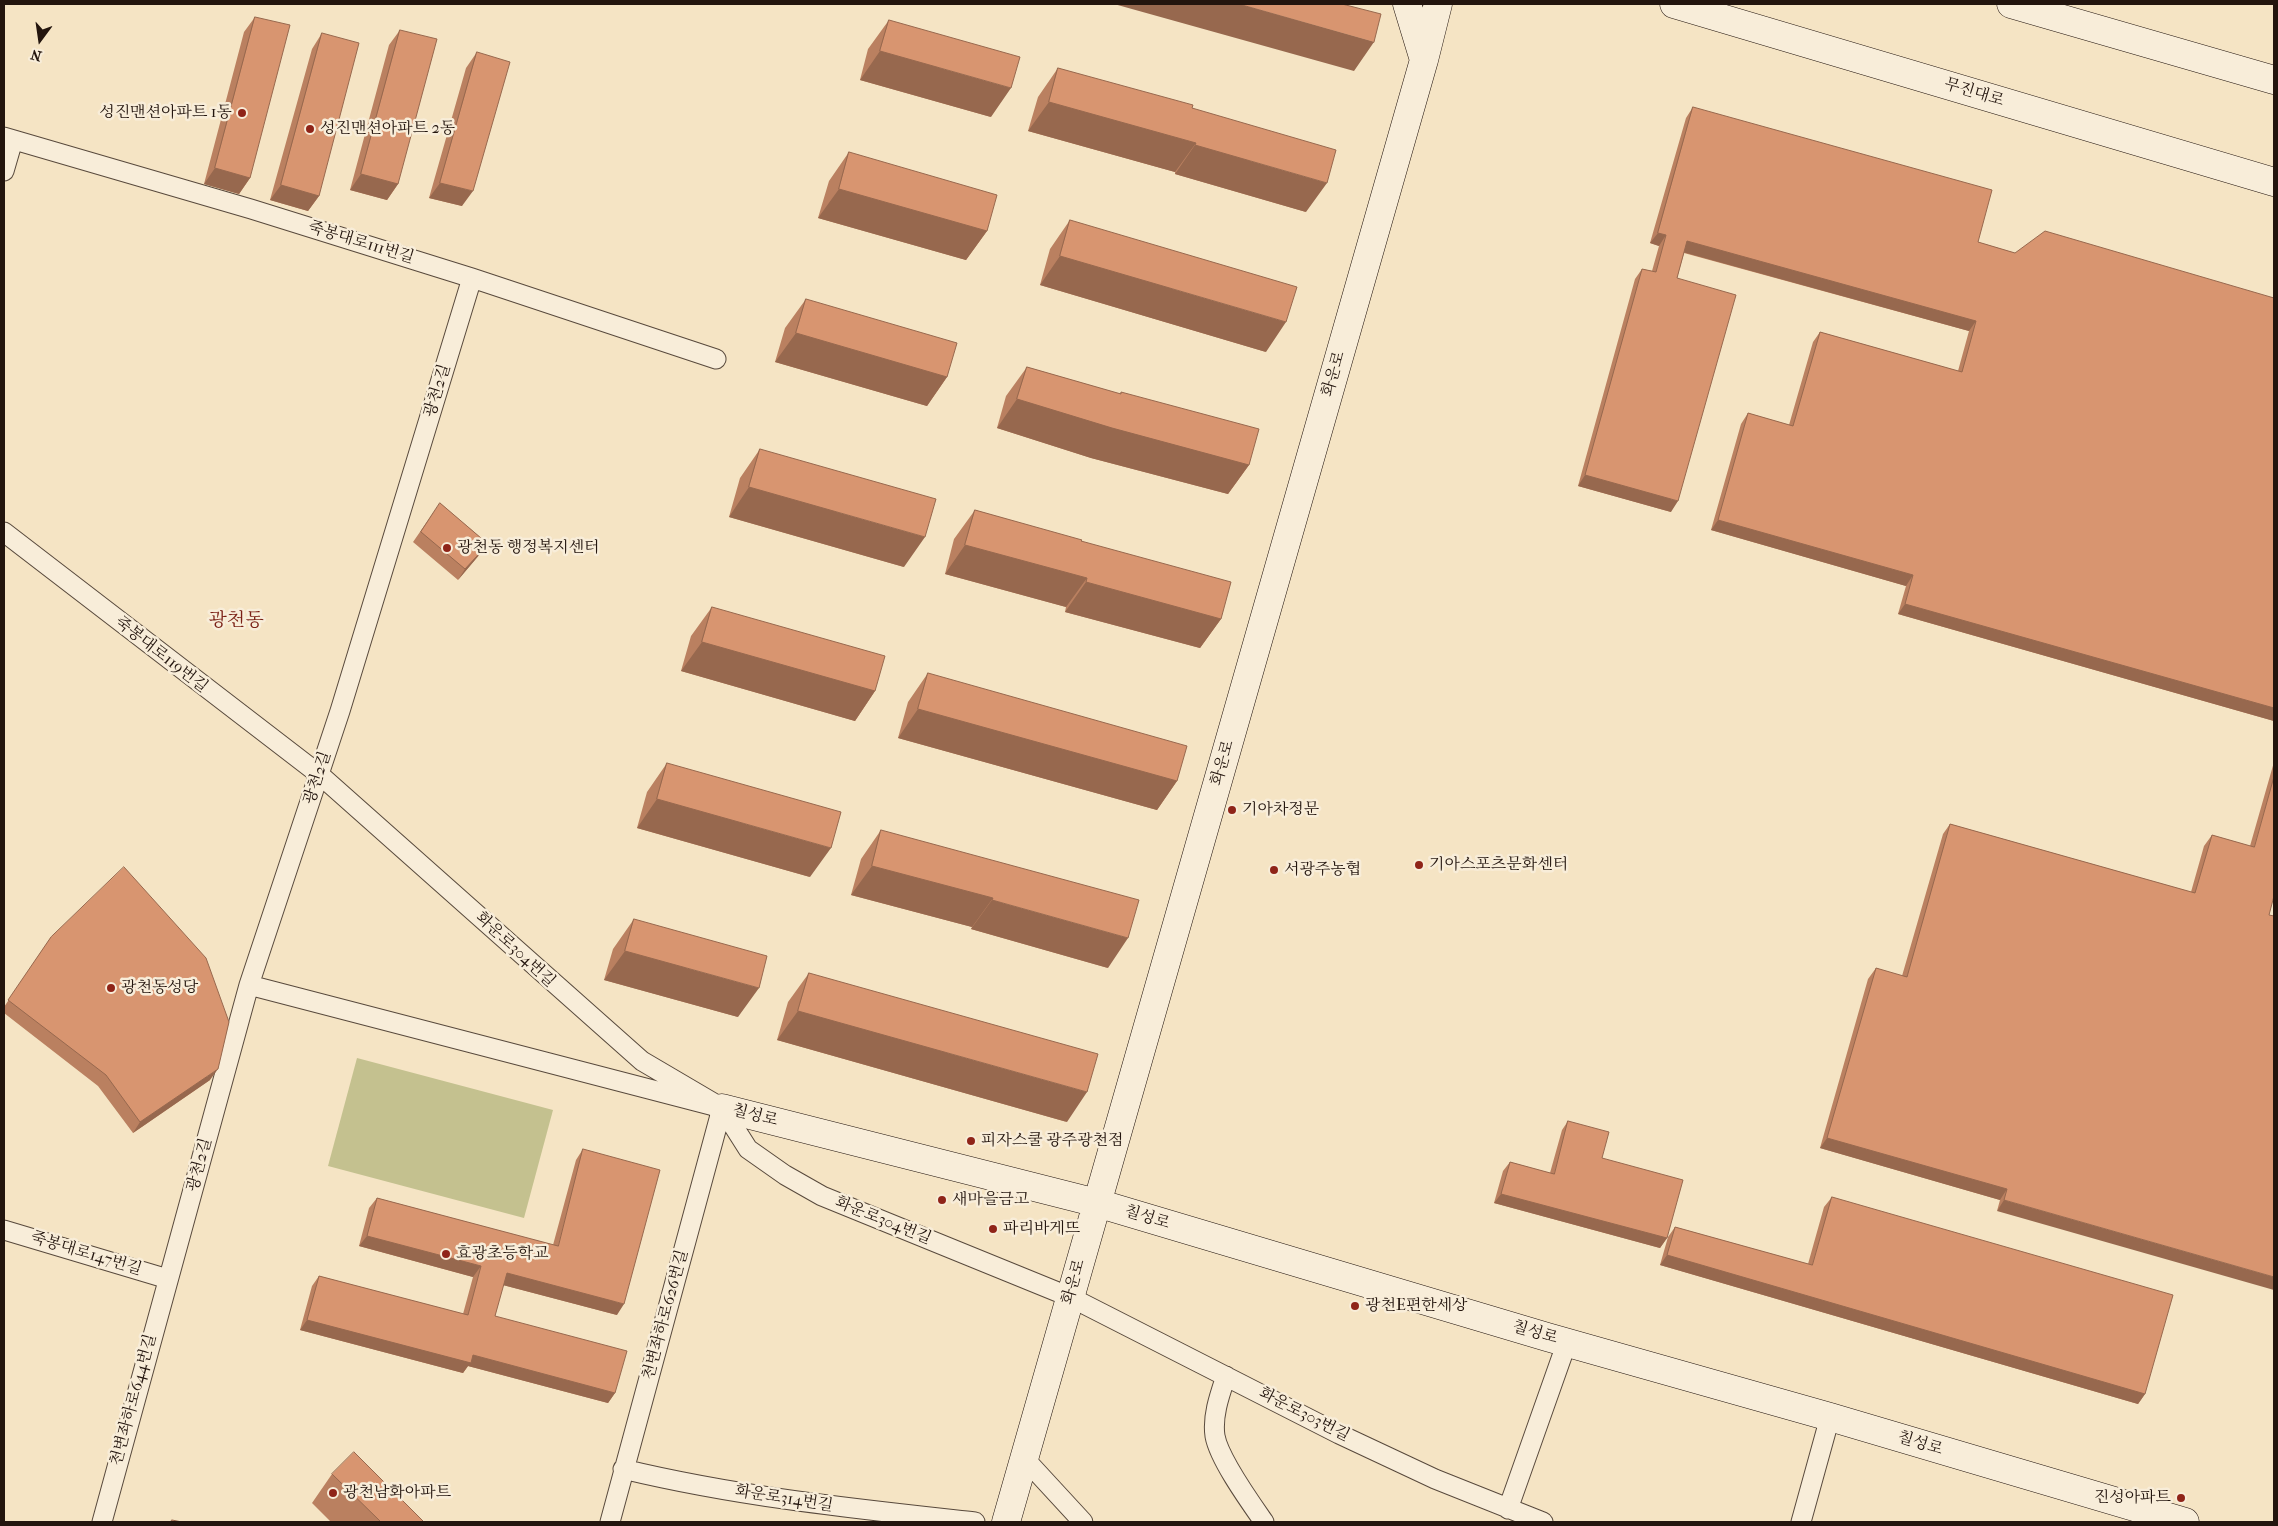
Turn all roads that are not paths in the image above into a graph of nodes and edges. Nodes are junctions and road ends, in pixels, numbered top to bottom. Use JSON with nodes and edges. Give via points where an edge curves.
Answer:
{"nodes":[{"id":1,"x":1407,"y":4,"type":"edge"},
{"id":2,"x":1438,"y":4,"type":"edge"},
{"id":3,"x":1674,"y":4,"type":"edge"},
{"id":4,"x":2011,"y":4,"type":"edge"},
{"id":5,"x":1704,"y":10,"type":"edge"},
{"id":6,"x":1424,"y":60,"type":"junction"},
{"id":7,"x":2274,"y":80,"type":"edge"},
{"id":8,"x":8,"y":139,"type":"edge"},
{"id":9,"x":4,"y":171,"type":"edge"},
{"id":10,"x":2274,"y":182,"type":"edge"},
{"id":11,"x":472,"y":278,"type":"junction"},
{"id":12,"x":716,"y":359,"type":"dead end"},
{"id":13,"x":4,"y":532,"type":"edge"},
{"id":14,"x":320,"y":775,"type":"junction"},
{"id":15,"x":249,"y":985,"type":"junction"},
{"id":16,"x":722,"y":1108,"type":"junction"},
{"id":17,"x":1097,"y":1203,"type":"junction"},
{"id":18,"x":4,"y":1230,"type":"edge"},
{"id":19,"x":168,"y":1279,"type":"junction"},
{"id":20,"x":1070,"y":1297,"type":"junction"},
{"id":21,"x":1567,"y":1342,"type":"junction"},
{"id":22,"x":1226,"y":1376,"type":"junction"},
{"id":23,"x":1830,"y":1417,"type":"junction"},
{"id":24,"x":1024,"y":1458,"type":"junction"},
{"id":25,"x":623,"y":1469,"type":"junction"},
{"id":26,"x":1508,"y":1509,"type":"junction"},
{"id":27,"x":102,"y":1522,"type":"edge"},
{"id":28,"x":610,"y":1522,"type":"edge"},
{"id":29,"x":975,"y":1522,"type":"edge"},
{"id":30,"x":1006,"y":1522,"type":"edge"},
{"id":31,"x":1083,"y":1522,"type":"edge"},
{"id":32,"x":1264,"y":1522,"type":"edge"},
{"id":33,"x":1543,"y":1522,"type":"edge"},
{"id":34,"x":1801,"y":1522,"type":"edge"},
{"id":35,"x":2186,"y":1522,"type":"edge"}],
"edges":[{"from":1,"to":6,"type":"street"},
{"from":2,"to":6,"type":"street","name":"화운로"},
{"from":3,"to":5,"type":"street","name":"무진대로"},
{"from":4,"to":7,"type":"street"},
{"from":5,"to":10,"type":"street","name":"무진대로"},
{"from":6,"to":17,"type":"street","name":"화운로"},
{"from":8,"to":9,"type":"street"},
{"from":8,"to":11,"type":"street","name":"죽봉대로111번길","via":[[251,209]]},
{"from":11,"to":12,"type":"street","name":"죽봉대로111번길"},
{"from":11,"to":14,"type":"street","name":"광천2길"},
{"from":13,"to":14,"type":"street","name":"죽봉대로119번길"},
{"from":14,"to":15,"type":"street","name":"광천2길"},
{"from":14,"to":16,"type":"street","name":"화운로304번길","via":[[642,1061]]},
{"from":15,"to":16,"type":"street"},
{"from":15,"to":19,"type":"street","name":"광천2길"},
{"from":16,"to":17,"type":"street","name":"칠성로"},
{"from":16,"to":20,"type":"street","name":"화운로304번길","via":[[748,1150],[822,1196]]},
{"from":16,"to":25,"type":"street","name":"천변좌하로626번길"},
{"from":17,"to":20,"type":"street","name":"화운로"},
{"from":17,"to":21,"type":"street","name":"칠성로"},
{"from":18,"to":19,"type":"street","name":"죽봉대로147번길"},
{"from":19,"to":27,"type":"street","name":"천변좌하로644번길"},
{"from":20,"to":22,"type":"street","name":"화운로303번길"},
{"from":20,"to":24,"type":"street","name":"화운로"},
{"from":21,"to":23,"type":"street","name":"칠성로"},
{"from":21,"to":26,"type":"street","name":"칠성로"},
{"from":22,"to":26,"type":"street","name":"화운로303번길","via":[[1339,1434]]},
{"from":22,"to":32,"type":"street","via":[[1216,1405],[1215,1436],[1230,1469]]},
{"from":23,"to":34,"type":"street"},
{"from":23,"to":35,"type":"street","name":"칠성로"},
{"from":24,"to":30,"type":"street","name":"화운로"},
{"from":24,"to":31,"type":"street"},
{"from":25,"to":28,"type":"street","name":"천변좌하로626번길"},
{"from":25,"to":29,"type":"street","name":"화운로314번길","via":[[667,1480],[811,1504]]},
{"from":26,"to":33,"type":"street","name":"화운로303번길"}]}
